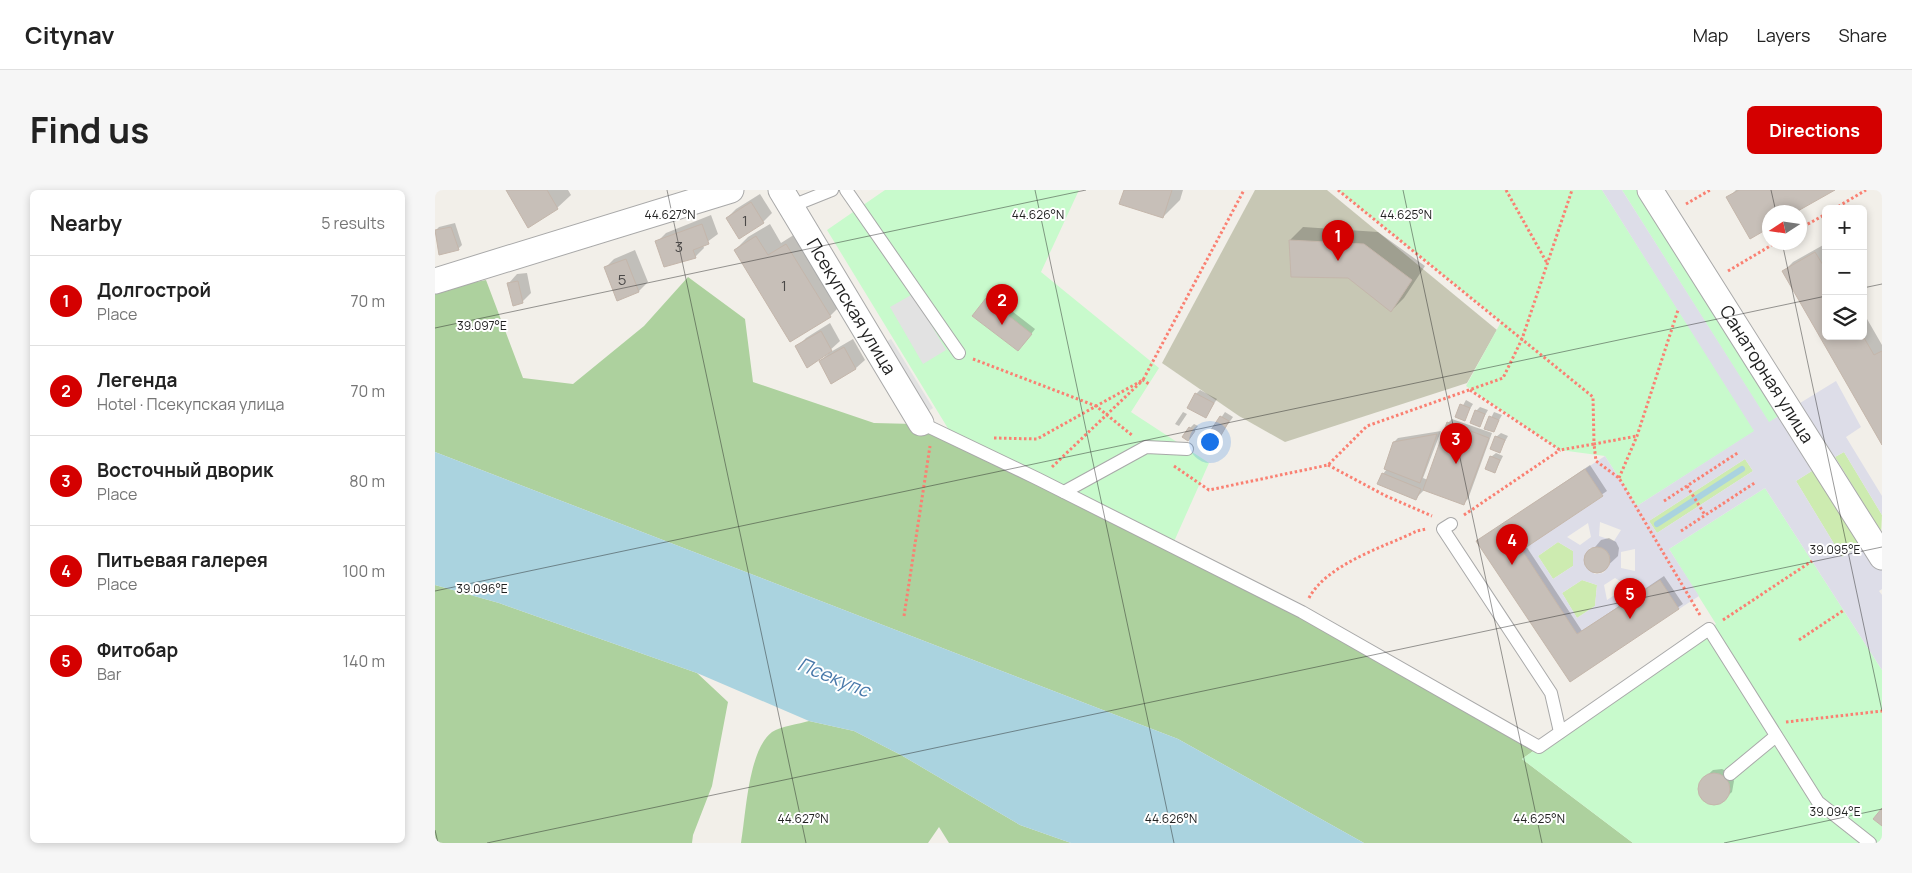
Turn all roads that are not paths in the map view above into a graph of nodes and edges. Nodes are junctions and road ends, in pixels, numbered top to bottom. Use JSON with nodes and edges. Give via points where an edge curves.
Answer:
{"nodes":[{"id":1,"x":731,"y":190,"type":"edge"},
{"id":2,"x":832,"y":190,"type":"edge"},
{"id":3,"x":846,"y":190,"type":"edge"},
{"id":4,"x":1650,"y":190,"type":"edge"},
{"id":5,"x":787,"y":198,"type":"edge"},
{"id":6,"x":435,"y":281,"type":"edge"},
{"id":7,"x":959,"y":353,"type":"road end"},
{"id":8,"x":927,"y":426,"type":"joint"},
{"id":9,"x":1187,"y":449,"type":"dead end"},
{"id":10,"x":1064,"y":492,"type":"junction"},
{"id":11,"x":1451,"y":524,"type":"road end"},
{"id":12,"x":1882,"y":557,"type":"edge"},
{"id":13,"x":1560,"y":732,"type":"junction"},
{"id":14,"x":1776,"y":736,"type":"junction"},
{"id":15,"x":1730,"y":774,"type":"dead end"},
{"id":16,"x":1870,"y":843,"type":"edge"}],
"edges":[{"from":1,"to":6,"type":"street"},
{"from":2,"to":5,"type":"lane"},
{"from":3,"to":7,"type":"lane"},
{"from":4,"to":12,"type":"street","name":"Санаторная улица"},
{"from":5,"to":8,"type":"street","name":"Псекупская улица"},
{"from":8,"to":10,"type":"lane"},
{"from":9,"to":10,"type":"lane","via":[[1146,447]]},
{"from":10,"to":13,"type":"lane","via":[[1302,612],[1539,747]]},
{"from":11,"to":13,"type":"lane","via":[[1443,529],[1551,693]]},
{"from":13,"to":14,"type":"lane","via":[[1709,629]]},
{"from":14,"to":15,"type":"lane"},
{"from":14,"to":16,"type":"lane","via":[[1818,802]]}]}
